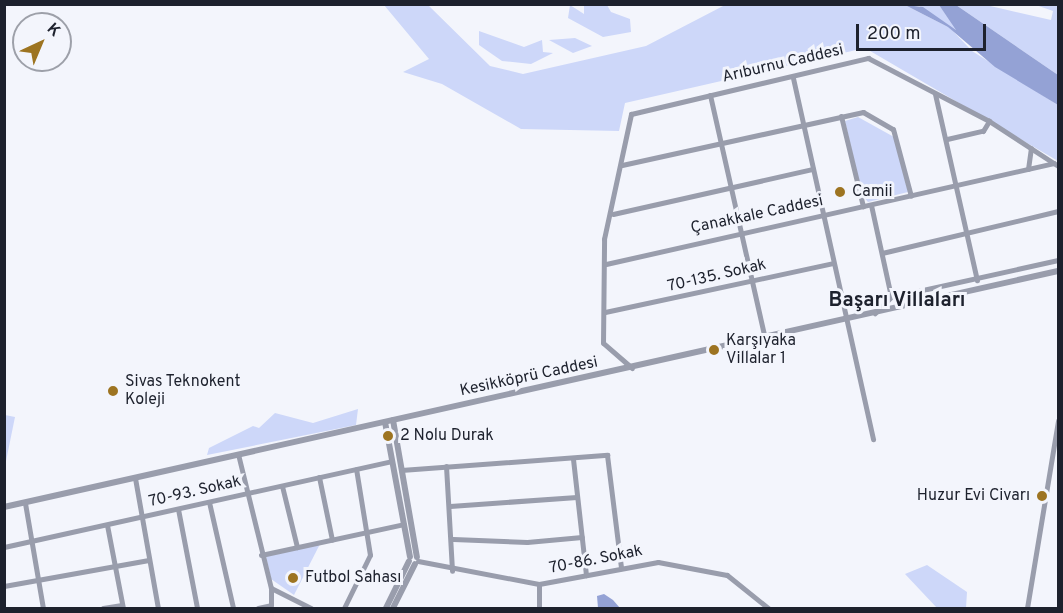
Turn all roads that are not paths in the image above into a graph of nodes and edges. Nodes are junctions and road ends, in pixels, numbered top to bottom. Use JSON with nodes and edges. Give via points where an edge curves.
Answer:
{"nodes":[{"id":1,"x":793,"y":78,"type":"junction"},
{"id":2,"x":935,"y":94,"type":"junction"},
{"id":3,"x":710,"y":95,"type":"junction"},
{"id":4,"x":841,"y":117,"type":"junction"},
{"id":5,"x":989,"y":121,"type":"junction"},
{"id":6,"x":802,"y":123,"type":"junction"},
{"id":7,"x":947,"y":139,"type":"junction"},
{"id":8,"x":720,"y":141,"type":"junction"},
{"id":9,"x":1031,"y":148,"type":"junction"},
{"id":10,"x":1056,"y":164,"type":"edge"},
{"id":11,"x":622,"y":165,"type":"junction"},
{"id":12,"x":813,"y":169,"type":"junction"},
{"id":13,"x":1028,"y":169,"type":"junction"},
{"id":14,"x":956,"y":185,"type":"junction"},
{"id":15,"x":730,"y":187,"type":"junction"},
{"id":16,"x":911,"y":196,"type":"junction"},
{"id":17,"x":871,"y":205,"type":"junction"},
{"id":18,"x":863,"y":207,"type":"junction"},
{"id":19,"x":1059,"y":211,"type":"edge"},
{"id":20,"x":613,"y":214,"type":"junction"},
{"id":21,"x":823,"y":215,"type":"junction"},
{"id":22,"x":740,"y":232,"type":"junction"},
{"id":23,"x":968,"y":234,"type":"junction"},
{"id":24,"x":882,"y":253,"type":"junction"},
{"id":25,"x":1059,"y":260,"type":"edge"},
{"id":26,"x":833,"y":263,"type":"junction"},
{"id":27,"x":606,"y":264,"type":"junction"},
{"id":28,"x":1059,"y":271,"type":"edge"},
{"id":29,"x":977,"y":280,"type":"junction"},
{"id":30,"x":750,"y":282,"type":"junction"},
{"id":31,"x":983,"y":289,"type":"junction"},
{"id":32,"x":975,"y":291,"type":"junction"},
{"id":33,"x":891,"y":297,"type":"junction"},
{"id":34,"x":605,"y":312,"type":"junction"},
{"id":35,"x":874,"y":314,"type":"junction"},
{"id":36,"x":848,"y":321,"type":"junction"},
{"id":37,"x":765,"y":339,"type":"junction"},
{"id":38,"x":632,"y":368,"type":"junction"},
{"id":39,"x":393,"y":420,"type":"junction"},
{"id":40,"x":1059,"y":421,"type":"edge"},
{"id":41,"x":385,"y":422,"type":"junction"},
{"id":42,"x":873,"y":439,"type":"dead end"},
{"id":43,"x":238,"y":454,"type":"junction"},
{"id":44,"x":573,"y":459,"type":"junction"},
{"id":45,"x":392,"y":461,"type":"junction"},
{"id":46,"x":446,"y":466,"type":"junction"},
{"id":47,"x":356,"y":469,"type":"junction"},
{"id":48,"x":401,"y":470,"type":"junction"},
{"id":49,"x":318,"y":477,"type":"junction"},
{"id":50,"x":135,"y":478,"type":"junction"},
{"id":51,"x":282,"y":486,"type":"junction"},
{"id":52,"x":247,"y":494,"type":"junction"},
{"id":53,"x":577,"y":497,"type":"junction"},
{"id":54,"x":209,"y":502,"type":"junction"},
{"id":55,"x":25,"y":503,"type":"junction"},
{"id":56,"x":450,"y":506,"type":"junction"},
{"id":57,"x":4,"y":507,"type":"edge"},
{"id":58,"x":178,"y":509,"type":"junction"},
{"id":59,"x":141,"y":518,"type":"junction"},
{"id":60,"x":404,"y":524,"type":"junction"},
{"id":61,"x":107,"y":525,"type":"junction"},
{"id":62,"x":367,"y":532,"type":"junction"},
{"id":63,"x":582,"y":537,"type":"junction"},
{"id":64,"x":453,"y":538,"type":"junction"},
{"id":65,"x":332,"y":540,"type":"junction"},
{"id":66,"x":32,"y":542,"type":"junction"},
{"id":67,"x":4,"y":548,"type":"edge"},
{"id":68,"x":297,"y":548,"type":"junction"},
{"id":69,"x":261,"y":555,"type":"junction"},
{"id":70,"x":149,"y":560,"type":"junction"},
{"id":71,"x":414,"y":560,"type":"junction"},
{"id":72,"x":115,"y":566,"type":"junction"},
{"id":73,"x":621,"y":568,"type":"junction"},
{"id":74,"x":452,"y":571,"type":"junction"},
{"id":75,"x":586,"y":575,"type":"junction"},
{"id":76,"x":38,"y":580,"type":"junction"},
{"id":77,"x":539,"y":584,"type":"junction"},
{"id":78,"x":4,"y":586,"type":"edge"},
{"id":79,"x":271,"y":588,"type":"junction"},
{"id":80,"x":301,"y":606,"type":"edge"},
{"id":81,"x":123,"y":607,"type":"edge"},
{"id":82,"x":43,"y":609,"type":"edge"},
{"id":83,"x":103,"y":609,"type":"edge"},
{"id":84,"x":158,"y":609,"type":"edge"},
{"id":85,"x":197,"y":609,"type":"edge"},
{"id":86,"x":233,"y":609,"type":"edge"},
{"id":87,"x":258,"y":609,"type":"edge"},
{"id":88,"x":311,"y":609,"type":"edge"},
{"id":89,"x":344,"y":609,"type":"edge"},
{"id":90,"x":386,"y":609,"type":"edge"},
{"id":91,"x":393,"y":609,"type":"edge"},
{"id":92,"x":539,"y":609,"type":"edge"},
{"id":93,"x":768,"y":609,"type":"edge"},
{"id":94,"x":1027,"y":609,"type":"edge"}],
"edges":[{"from":1,"to":2,"type":"street","name":"Arıburnu Caddesi","via":[[868,58]]},
{"from":1,"to":3,"type":"street","name":"Arıburnu Caddesi"},
{"from":1,"to":6,"type":"street"},
{"from":2,"to":5,"type":"street","name":"Arıburnu Caddesi"},
{"from":2,"to":7,"type":"street"},
{"from":3,"to":8,"type":"street"},
{"from":3,"to":11,"type":"street","name":"Arıburnu Caddesi","via":[[631,114]]},
{"from":4,"to":6,"type":"street"},
{"from":4,"to":16,"type":"street","via":[[863,112],[893,129]]},
{"from":4,"to":18,"type":"street"},
{"from":5,"to":7,"type":"street","via":[[983,131]]},
{"from":5,"to":9,"type":"street","name":"Arıburnu Caddesi"},
{"from":6,"to":8,"type":"street"},
{"from":6,"to":12,"type":"street"},
{"from":7,"to":14,"type":"street"},
{"from":8,"to":11,"type":"street"},
{"from":8,"to":15,"type":"street"},
{"from":9,"to":10,"type":"street","name":"Arıburnu Caddesi"},
{"from":9,"to":13,"type":"street"},
{"from":10,"to":13,"type":"street","name":"Çanakkale Caddesi"},
{"from":11,"to":20,"type":"street"},
{"from":12,"to":15,"type":"street"},
{"from":12,"to":21,"type":"street"},
{"from":13,"to":14,"type":"street","name":"Çanakkale Caddesi"},
{"from":14,"to":16,"type":"street","name":"Çanakkale Caddesi"},
{"from":14,"to":23,"type":"street"},
{"from":15,"to":20,"type":"street"},
{"from":15,"to":22,"type":"street"},
{"from":16,"to":17,"type":"street","name":"Çanakkale Caddesi"},
{"from":17,"to":18,"type":"street","name":"Çanakkale Caddesi"},
{"from":17,"to":24,"type":"street"},
{"from":18,"to":21,"type":"street","name":"Çanakkale Caddesi"},
{"from":19,"to":23,"type":"street"},
{"from":20,"to":27,"type":"street","via":[[604,238]]},
{"from":21,"to":22,"type":"street","name":"Çanakkale Caddesi"},
{"from":21,"to":26,"type":"street"},
{"from":22,"to":27,"type":"street","name":"Çanakkale Caddesi"},
{"from":22,"to":30,"type":"street"},
{"from":23,"to":24,"type":"street"},
{"from":23,"to":29,"type":"street"},
{"from":24,"to":33,"type":"street"},
{"from":25,"to":29,"type":"street"},
{"from":26,"to":30,"type":"street","name":"70-135. Sokak"},
{"from":26,"to":36,"type":"street"},
{"from":27,"to":34,"type":"street"},
{"from":28,"to":31,"type":"street","name":"Kesikköprü Caddesi"},
{"from":29,"to":31,"type":"street"},
{"from":29,"to":32,"type":"street"},
{"from":29,"to":33,"type":"street"},
{"from":30,"to":34,"type":"street","name":"70-135. Sokak"},
{"from":30,"to":37,"type":"street"},
{"from":31,"to":32,"type":"street","name":"Kesikköprü Caddesi"},
{"from":32,"to":35,"type":"street","name":"Kesikköprü Caddesi"},
{"from":33,"to":35,"type":"street"},
{"from":34,"to":38,"type":"street","via":[[603,343]]},
{"from":35,"to":36,"type":"street","name":"Kesikköprü Caddesi"},
{"from":36,"to":37,"type":"street","name":"Kesikköprü Caddesi"},
{"from":36,"to":42,"type":"street"},
{"from":37,"to":38,"type":"street","name":"Kesikköprü Caddesi"},
{"from":38,"to":39,"type":"street","name":"Kesikköprü Caddesi"},
{"from":39,"to":41,"type":"street","name":"Kesikköprü Caddesi"},
{"from":39,"to":48,"type":"street"},
{"from":40,"to":94,"type":"street"},
{"from":41,"to":43,"type":"street","name":"Kesikköprü Caddesi"},
{"from":41,"to":45,"type":"street"},
{"from":43,"to":50,"type":"street","name":"Kesikköprü Caddesi"},
{"from":43,"to":52,"type":"street"},
{"from":44,"to":46,"type":"street"},
{"from":44,"to":53,"type":"street"},
{"from":44,"to":73,"type":"street","via":[[607,455]]},
{"from":45,"to":47,"type":"street","name":"70-93. Sokak"},
{"from":45,"to":60,"type":"street"},
{"from":46,"to":48,"type":"street"},
{"from":46,"to":56,"type":"street"},
{"from":47,"to":49,"type":"street","name":"70-93. Sokak"},
{"from":47,"to":62,"type":"street"},
{"from":48,"to":71,"type":"street"},
{"from":49,"to":51,"type":"street","name":"70-93. Sokak"},
{"from":49,"to":65,"type":"street"},
{"from":50,"to":55,"type":"street","name":"Kesikköprü Caddesi"},
{"from":50,"to":59,"type":"street"},
{"from":51,"to":52,"type":"street","name":"70-93. Sokak"},
{"from":51,"to":68,"type":"street"},
{"from":52,"to":54,"type":"street","name":"70-93. Sokak"},
{"from":52,"to":69,"type":"street"},
{"from":53,"to":56,"type":"street"},
{"from":53,"to":63,"type":"street"},
{"from":54,"to":58,"type":"street","name":"70-93. Sokak"},
{"from":54,"to":86,"type":"street"},
{"from":55,"to":57,"type":"street","name":"Kesikköprü Caddesi"},
{"from":55,"to":66,"type":"street"},
{"from":56,"to":64,"type":"street"},
{"from":58,"to":59,"type":"street","name":"70-93. Sokak"},
{"from":58,"to":85,"type":"street"},
{"from":59,"to":61,"type":"street","name":"70-93. Sokak"},
{"from":59,"to":70,"type":"street"},
{"from":60,"to":62,"type":"street"},
{"from":60,"to":71,"type":"street"},
{"from":61,"to":66,"type":"street","name":"70-93. Sokak"},
{"from":61,"to":72,"type":"street"},
{"from":62,"to":65,"type":"street"},
{"from":62,"to":89,"type":"street","via":[[370,555]]},
{"from":63,"to":64,"type":"street","via":[[527,542]]},
{"from":63,"to":75,"type":"street"},
{"from":64,"to":74,"type":"street"},
{"from":65,"to":68,"type":"street"},
{"from":66,"to":67,"type":"street","name":"70-93. Sokak"},
{"from":66,"to":76,"type":"street"},
{"from":68,"to":69,"type":"street"},
{"from":69,"to":79,"type":"street"},
{"from":70,"to":72,"type":"street"},
{"from":70,"to":84,"type":"street"},
{"from":71,"to":74,"type":"street","name":"70-86. Sokak"},
{"from":71,"to":90,"type":"street"},
{"from":71,"to":91,"type":"street"},
{"from":72,"to":76,"type":"street"},
{"from":72,"to":81,"type":"street"},
{"from":73,"to":75,"type":"street","name":"70-86. Sokak"},
{"from":73,"to":93,"type":"street","name":"70-86. Sokak","via":[[658,562],[727,575]]},
{"from":74,"to":77,"type":"street","name":"70-86. Sokak"},
{"from":75,"to":77,"type":"street","name":"70-86. Sokak"},
{"from":76,"to":78,"type":"street"},
{"from":76,"to":82,"type":"street"},
{"from":77,"to":92,"type":"street"},
{"from":79,"to":80,"type":"street"},
{"from":79,"to":87,"type":"street","via":[[271,605]]},
{"from":80,"to":88,"type":"street"},
{"from":81,"to":83,"type":"street"}]}
